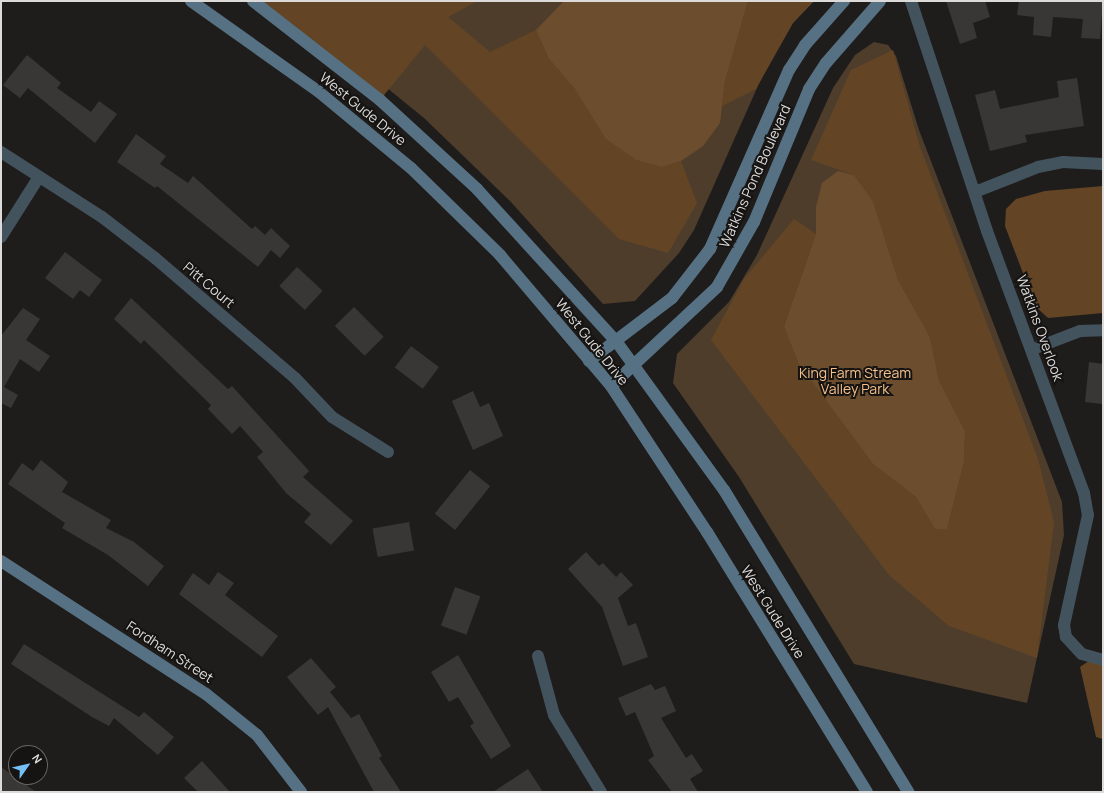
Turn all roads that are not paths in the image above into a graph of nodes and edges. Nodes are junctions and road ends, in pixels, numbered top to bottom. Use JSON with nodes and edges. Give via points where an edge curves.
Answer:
{"nodes":[{"id":1,"x":191,"y":1,"type":"edge"},
{"id":2,"x":253,"y":1,"type":"edge"},
{"id":3,"x":844,"y":1,"type":"edge"},
{"id":4,"x":880,"y":1,"type":"edge"},
{"id":5,"x":911,"y":1,"type":"edge"},
{"id":6,"x":1,"y":152,"type":"edge"},
{"id":7,"x":1103,"y":164,"type":"edge"},
{"id":8,"x":39,"y":177,"type":"junction"},
{"id":9,"x":975,"y":192,"type":"junction"},
{"id":10,"x":1,"y":237,"type":"edge"},
{"id":11,"x":1103,"y":330,"type":"edge"},
{"id":12,"x":616,"y":341,"type":"junction"},
{"id":13,"x":1033,"y":349,"type":"junction"},
{"id":14,"x":589,"y":361,"type":"junction"},
{"id":15,"x":635,"y":365,"type":"junction"},
{"id":16,"x":611,"y":386,"type":"junction"},
{"id":17,"x":388,"y":452,"type":"dead end"},
{"id":18,"x":1,"y":561,"type":"edge"},
{"id":19,"x":538,"y":656,"type":"dead end"},
{"id":20,"x":1098,"y":659,"type":"edge"},
{"id":21,"x":301,"y":792,"type":"edge"},
{"id":22,"x":601,"y":792,"type":"edge"},
{"id":23,"x":867,"y":792,"type":"edge"},
{"id":24,"x":908,"y":792,"type":"edge"}],
"edges":[{"from":1,"to":14,"type":"main road","name":"West Gude Drive","via":[[319,92],[411,168],[500,255]]},
{"from":2,"to":12,"type":"main road","name":"West Gude Drive","via":[[380,100],[477,189]]},
{"from":3,"to":12,"type":"main road","name":"Watkins Pond Boulevard","via":[[805,45],[772,107],[710,249],[672,298]]},
{"from":4,"to":15,"type":"main road","name":"Watkins Pond Boulevard","via":[[826,63],[809,89],[754,222],[717,287]]},
{"from":5,"to":9,"type":"street","name":"Watkins Overlook"},
{"from":6,"to":8,"type":"street","name":"Pitt Court"},
{"from":7,"to":9,"type":"street","via":[[1064,162],[1038,167]]},
{"from":8,"to":10,"type":"street"},
{"from":8,"to":17,"type":"street","name":"Pitt Court","via":[[102,217],[155,258],[295,378],[332,417]]},
{"from":9,"to":13,"type":"street","name":"Watkins Overlook"},
{"from":11,"to":13,"type":"street","via":[[1080,331]]},
{"from":12,"to":14,"type":"main road","name":"Watkins Pond Boulevard"},
{"from":12,"to":15,"type":"main road","name":"West Gude Drive"},
{"from":13,"to":20,"type":"street","name":"Watkins Overlook","via":[[1085,501],[1086,528],[1064,625],[1073,648]]},
{"from":14,"to":16,"type":"main road","name":"West Gude Drive"},
{"from":15,"to":16,"type":"main road","name":"Watkins Pond Boulevard"},
{"from":15,"to":24,"type":"main road","name":"West Gude Drive","via":[[724,490]]},
{"from":16,"to":23,"type":"main road","name":"West Gude Drive","via":[[707,532]]},
{"from":18,"to":21,"type":"main road","name":"Fordham Street","via":[[206,694],[257,735]]},
{"from":19,"to":22,"type":"street","via":[[554,715]]}]}
